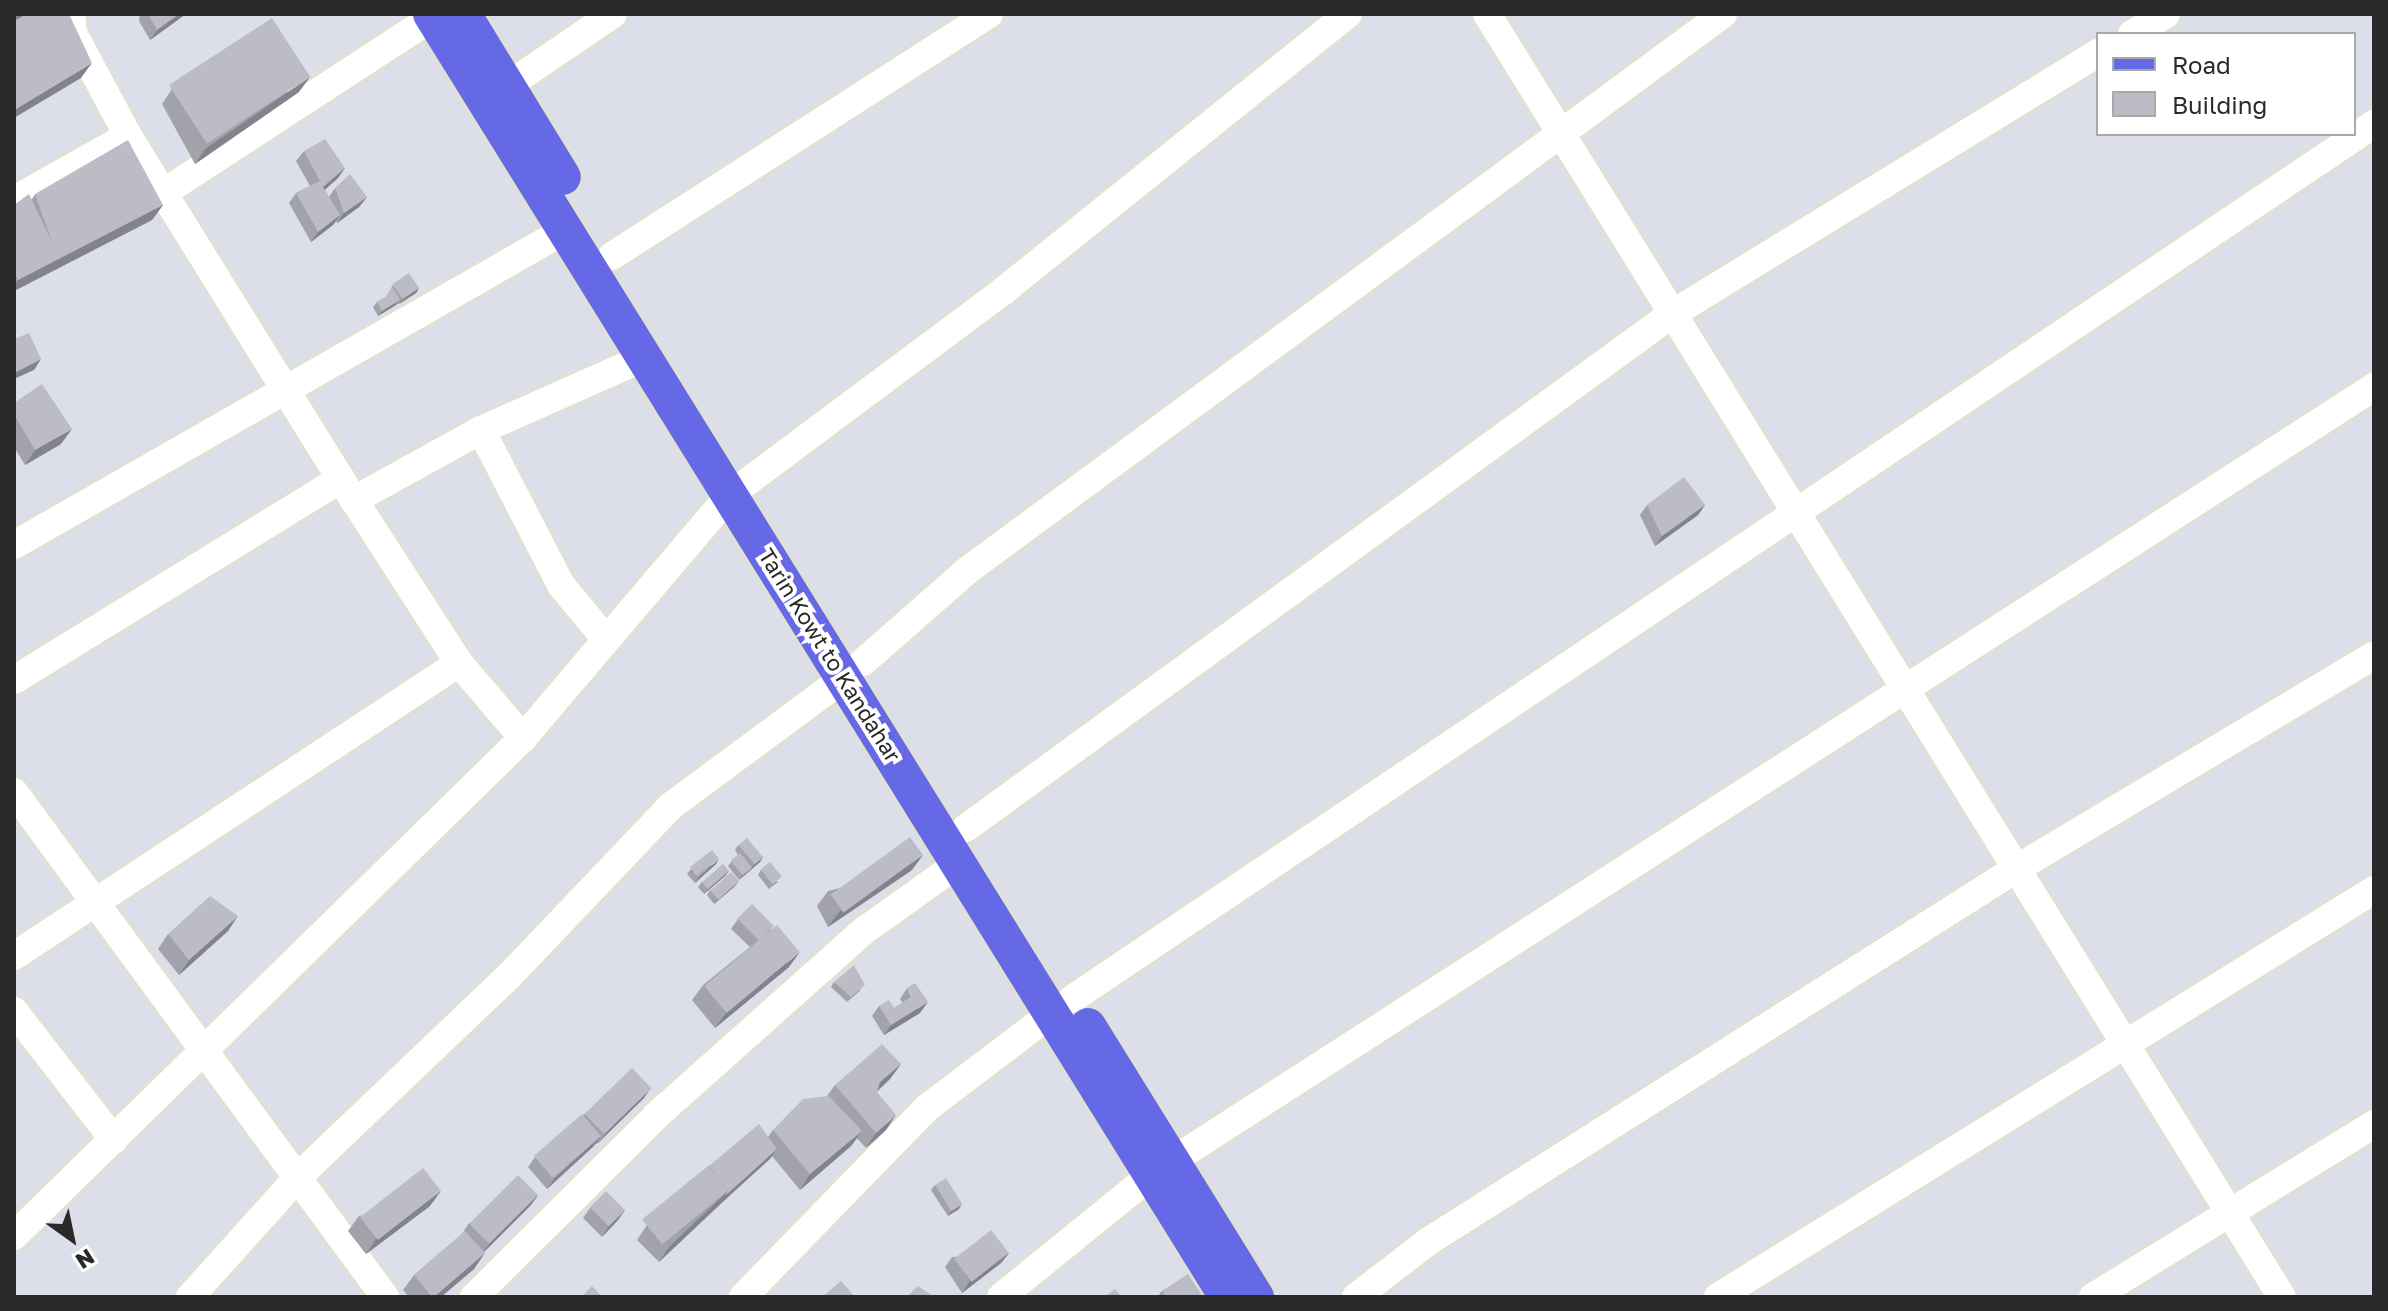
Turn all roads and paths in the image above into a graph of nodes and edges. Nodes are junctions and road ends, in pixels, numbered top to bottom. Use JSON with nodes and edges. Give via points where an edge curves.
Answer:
{"nodes":[{"id":1,"x":71,"y":14,"type":"edge"},
{"id":2,"x":613,"y":14,"type":"edge"},
{"id":3,"x":989,"y":14,"type":"edge"},
{"id":4,"x":1348,"y":14,"type":"edge"},
{"id":5,"x":1487,"y":14,"type":"edge"},
{"id":6,"x":1723,"y":14,"type":"edge"},
{"id":7,"x":2166,"y":14,"type":"edge"},
{"id":8,"x":443,"y":15,"type":"edge"},
{"id":9,"x":2135,"y":32,"type":"edge"},
{"id":10,"x":2096,"y":54,"type":"edge"},
{"id":11,"x":507,"y":86,"type":"junction"},
{"id":12,"x":2374,"y":124,"type":"edge"},
{"id":13,"x":1560,"y":131,"type":"junction"},
{"id":14,"x":128,"y":136,"type":"junction"},
{"id":15,"x":163,"y":193,"type":"junction"},
{"id":16,"x":14,"y":200,"type":"edge"},
{"id":17,"x":567,"y":229,"type":"junction"},
{"id":18,"x":612,"y":256,"type":"junction"},
{"id":19,"x":1672,"y":314,"type":"junction"},
{"id":20,"x":646,"y":357,"type":"junction"},
{"id":21,"x":283,"y":385,"type":"junction"},
{"id":22,"x":2374,"y":387,"type":"edge"},
{"id":23,"x":481,"y":430,"type":"junction"},
{"id":24,"x":740,"y":487,"type":"junction"},
{"id":25,"x":347,"y":489,"type":"junction"},
{"id":26,"x":1794,"y":511,"type":"junction"},
{"id":27,"x":14,"y":545,"type":"edge"},
{"id":28,"x":604,"y":637,"type":"junction"},
{"id":29,"x":2374,"y":655,"type":"edge"},
{"id":30,"x":459,"y":663,"type":"junction"},
{"id":31,"x":853,"y":670,"type":"junction"},
{"id":32,"x":14,"y":680,"type":"edge"},
{"id":33,"x":1904,"y":689,"type":"junction"},
{"id":34,"x":523,"y":738,"type":"junction"},
{"id":35,"x":14,"y":792,"type":"edge"},
{"id":36,"x":966,"y":828,"type":"junction"},
{"id":37,"x":959,"y":863,"type":"junction"},
{"id":38,"x":2019,"y":867,"type":"junction"},
{"id":39,"x":2374,"y":890,"type":"edge"},
{"id":40,"x":98,"y":905,"type":"junction"},
{"id":41,"x":1000,"y":906,"type":"junction"},
{"id":42,"x":14,"y":956,"type":"edge"},
{"id":43,"x":1061,"y":1006,"type":"junction"},
{"id":44,"x":14,"y":1011,"type":"edge"},
{"id":45,"x":2128,"y":1043,"type":"junction"},
{"id":46,"x":207,"y":1050,"type":"junction"},
{"id":47,"x":2374,"y":1124,"type":"edge"},
{"id":48,"x":114,"y":1140,"type":"junction"},
{"id":49,"x":1161,"y":1168,"type":"junction"},
{"id":50,"x":300,"y":1175,"type":"junction"},
{"id":51,"x":2228,"y":1215,"type":"junction"},
{"id":52,"x":14,"y":1236,"type":"edge"},
{"id":53,"x":190,"y":1297,"type":"edge"},
{"id":54,"x":385,"y":1297,"type":"edge"},
{"id":55,"x":474,"y":1297,"type":"edge"},
{"id":56,"x":743,"y":1297,"type":"edge"},
{"id":57,"x":1001,"y":1297,"type":"edge"},
{"id":58,"x":1227,"y":1297,"type":"edge"},
{"id":59,"x":1256,"y":1297,"type":"edge"},
{"id":60,"x":1356,"y":1297,"type":"edge"},
{"id":61,"x":1718,"y":1297,"type":"edge"},
{"id":62,"x":2093,"y":1297,"type":"edge"},
{"id":63,"x":2282,"y":1297,"type":"edge"}],
"edges":[{"from":1,"to":14,"type":"street","via":[[73,33]]},
{"from":2,"to":11,"type":"street"},
{"from":3,"to":18,"type":"street"},
{"from":4,"to":24,"type":"street","via":[[1002,292]]},
{"from":5,"to":13,"type":"street"},
{"from":6,"to":13,"type":"street"},
{"from":7,"to":9,"type":"street"},
{"from":8,"to":11,"type":"main road","name":"Tarin Kowt to Kandahar"},
{"from":8,"to":15,"type":"street"},
{"from":8,"to":17,"type":"main road","name":"Tarin Kowt to Kandahar"},
{"from":10,"to":19,"type":"street"},
{"from":11,"to":18,"type":"main road","name":"Tarin Kowt to Kandahar"},
{"from":12,"to":26,"type":"street"},
{"from":13,"to":19,"type":"street"},
{"from":13,"to":31,"type":"street","via":[[968,570]]},
{"from":14,"to":15,"type":"street"},
{"from":14,"to":16,"type":"street"},
{"from":15,"to":21,"type":"street"},
{"from":17,"to":20,"type":"main road","name":"Tarin Kowt to Kandahar"},
{"from":17,"to":21,"type":"street"},
{"from":18,"to":24,"type":"main road","name":"Tarin Kowt to Kandahar"},
{"from":19,"to":26,"type":"street"},
{"from":19,"to":36,"type":"street"},
{"from":20,"to":23,"type":"street"},
{"from":20,"to":24,"type":"main road","name":"Tarin Kowt to Kandahar"},
{"from":21,"to":25,"type":"street"},
{"from":21,"to":27,"type":"street"},
{"from":22,"to":33,"type":"street"},
{"from":23,"to":25,"type":"street"},
{"from":23,"to":28,"type":"street","via":[[561,585]]},
{"from":24,"to":28,"type":"street"},
{"from":24,"to":31,"type":"main road","name":"Tarin Kowt to Kandahar"},
{"from":25,"to":30,"type":"street"},
{"from":25,"to":32,"type":"street"},
{"from":26,"to":33,"type":"street"},
{"from":26,"to":43,"type":"street"},
{"from":28,"to":34,"type":"street"},
{"from":29,"to":38,"type":"street"},
{"from":30,"to":34,"type":"street"},
{"from":30,"to":40,"type":"street"},
{"from":31,"to":36,"type":"main road","name":"Tarin Kowt to Kandahar"},
{"from":31,"to":37,"type":"main road","name":"Tarin Kowt to Kandahar"},
{"from":31,"to":50,"type":"street","via":[[671,806],[510,975]]},
{"from":33,"to":38,"type":"street"},
{"from":33,"to":49,"type":"street"},
{"from":34,"to":46,"type":"street"},
{"from":35,"to":40,"type":"street"},
{"from":36,"to":41,"type":"main road","name":"Tarin Kowt to Kandahar"},
{"from":37,"to":41,"type":"main road","name":"Tarin Kowt to Kandahar"},
{"from":37,"to":55,"type":"street","via":[[865,930],[692,1084]]},
{"from":38,"to":45,"type":"street"},
{"from":38,"to":60,"type":"street","via":[[1429,1241]]},
{"from":39,"to":45,"type":"street"},
{"from":40,"to":42,"type":"street"},
{"from":40,"to":46,"type":"street"},
{"from":41,"to":43,"type":"main road","name":"Tarin Kowt to Kandahar"},
{"from":43,"to":49,"type":"main road","name":"Tarin Kowt to Kandahar"},
{"from":43,"to":56,"type":"street","via":[[927,1108]]},
{"from":44,"to":48,"type":"street"},
{"from":45,"to":51,"type":"street"},
{"from":45,"to":61,"type":"street"},
{"from":46,"to":48,"type":"street"},
{"from":46,"to":50,"type":"street"},
{"from":47,"to":51,"type":"street"},
{"from":48,"to":52,"type":"street"},
{"from":49,"to":57,"type":"street"},
{"from":49,"to":58,"type":"main road","name":"Tarin Kowt to Kandahar"},
{"from":49,"to":59,"type":"main road","name":"Tarin Kowt to Kandahar"},
{"from":50,"to":53,"type":"street"},
{"from":50,"to":54,"type":"street"},
{"from":51,"to":62,"type":"street"},
{"from":51,"to":63,"type":"street"}]}
